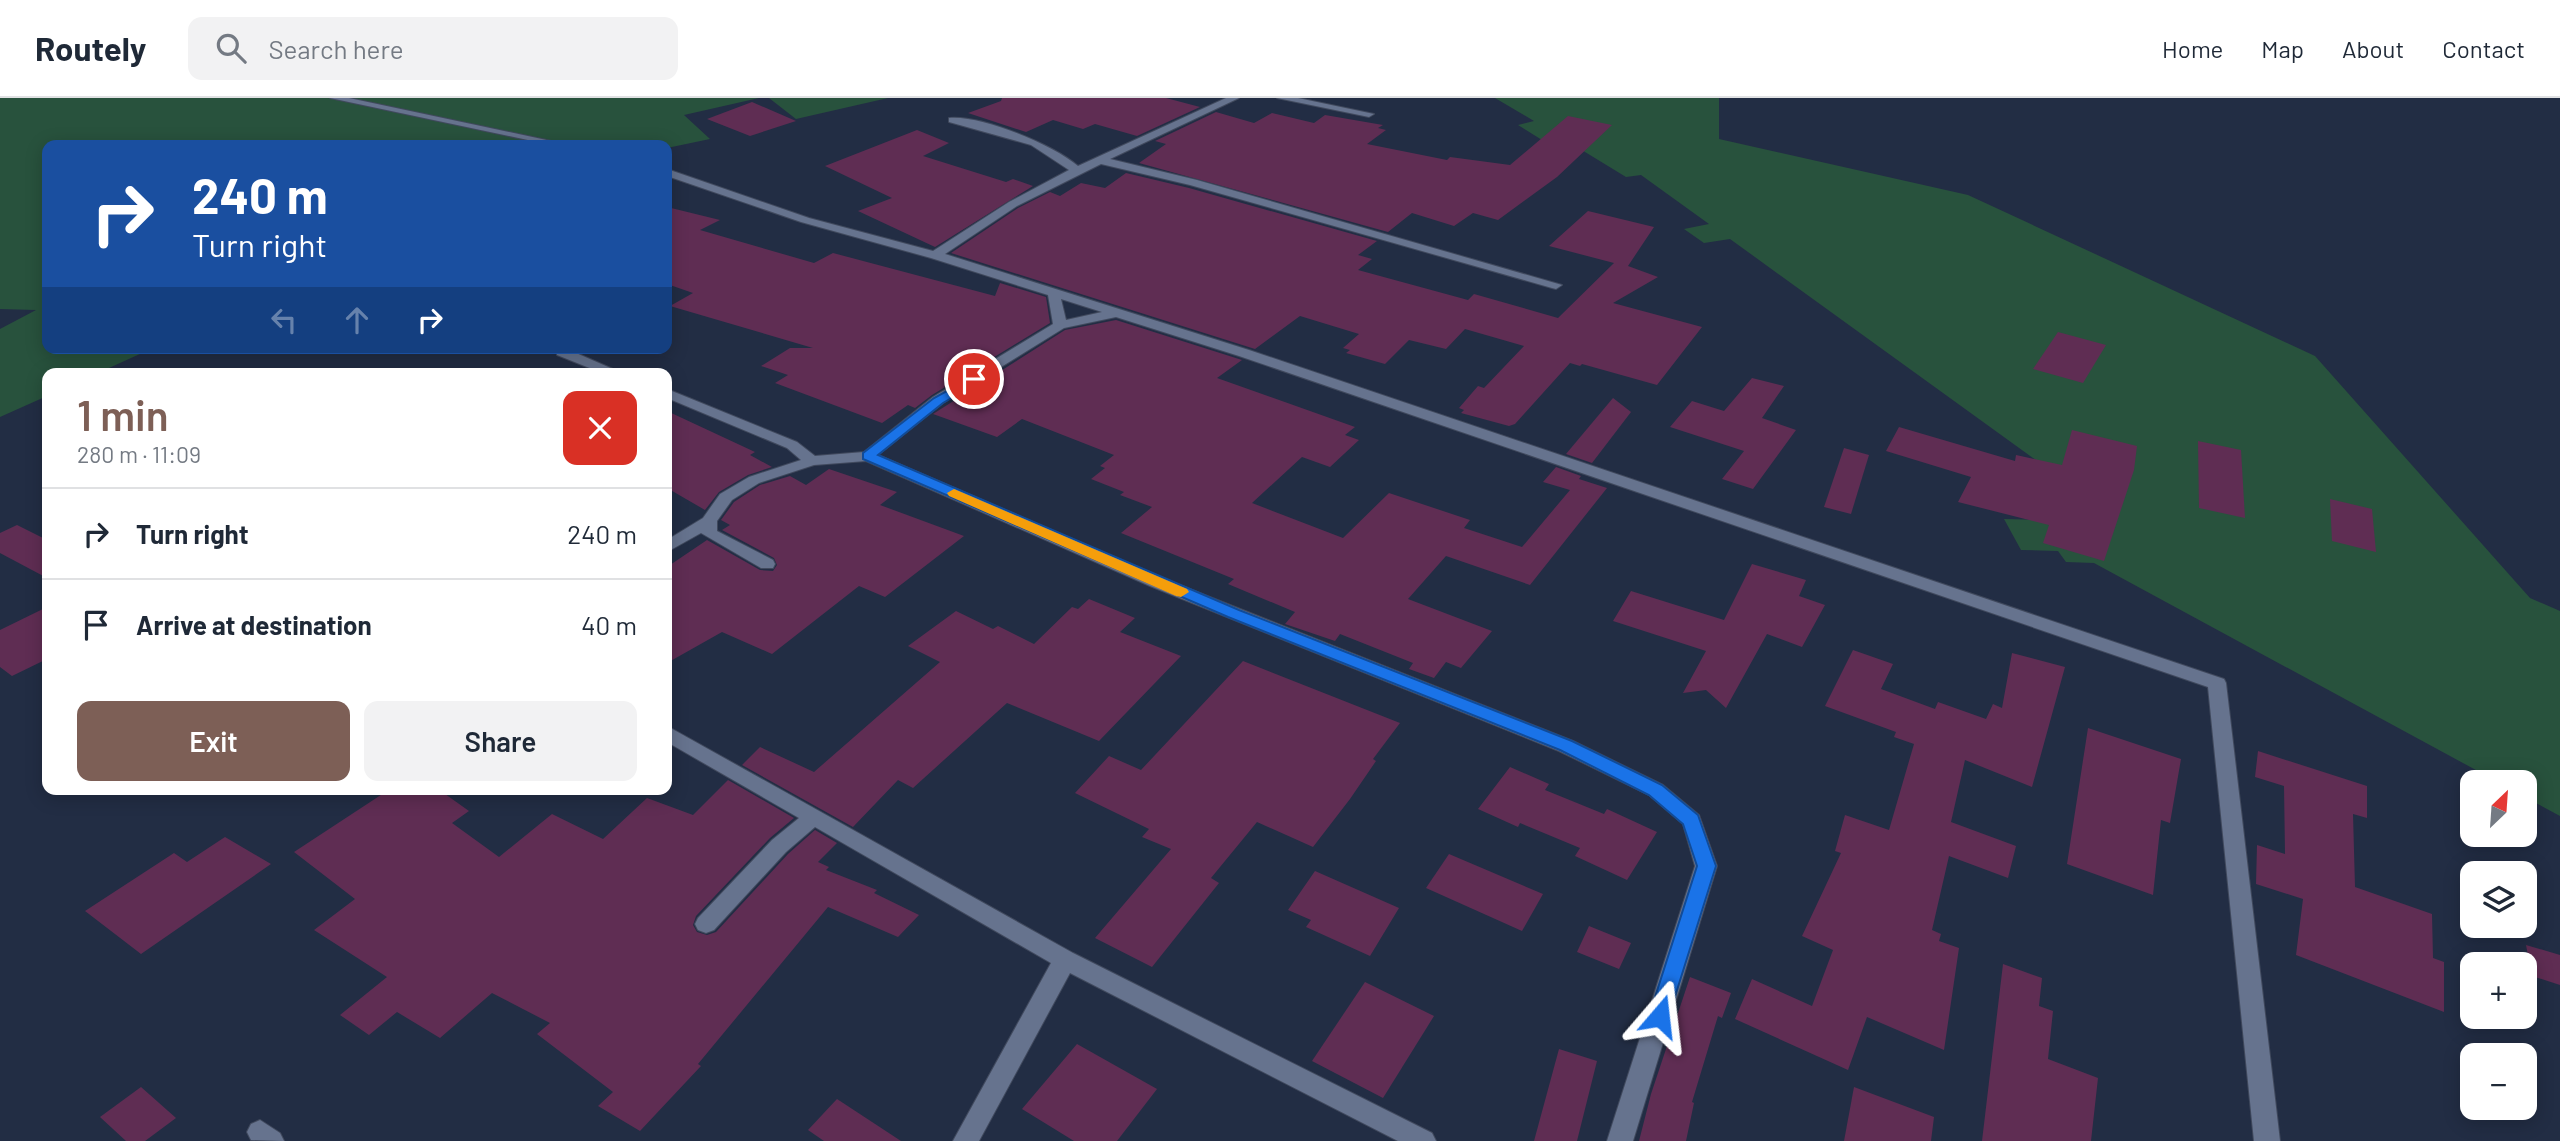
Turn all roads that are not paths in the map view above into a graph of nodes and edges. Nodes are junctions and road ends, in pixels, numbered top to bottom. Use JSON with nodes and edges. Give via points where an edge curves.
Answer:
{"nodes":[{"id":1,"x":335,"y":98,"type":"edge"},
{"id":2,"x":1234,"y":98,"type":"edge"},
{"id":3,"x":1282,"y":98,"type":"edge"},
{"id":4,"x":1369,"y":114,"type":"dead end"},
{"id":5,"x":953,"y":120,"type":"dead end"},
{"id":6,"x":541,"y":140,"type":"edge"},
{"id":7,"x":1103,"y":161,"type":"junction"},
{"id":8,"x":1076,"y":170,"type":"junction"},
{"id":9,"x":672,"y":174,"type":"edge"},
{"id":10,"x":935,"y":255,"type":"junction"},
{"id":11,"x":1556,"y":285,"type":"dead end"},
{"id":12,"x":1054,"y":294,"type":"junction"},
{"id":13,"x":1115,"y":313,"type":"junction"},
{"id":14,"x":1060,"y":325,"type":"junction"},
{"id":15,"x":567,"y":354,"type":"edge"},
{"id":16,"x":602,"y":368,"type":"edge"},
{"id":17,"x":672,"y":395,"type":"edge"},
{"id":18,"x":868,"y":456,"type":"junction"},
{"id":19,"x":812,"y":461,"type":"junction"},
{"id":20,"x":709,"y":521,"type":"junction"},
{"id":21,"x":672,"y":544,"type":"edge"},
{"id":22,"x":767,"y":564,"type":"dead end"},
{"id":23,"x":672,"y":736,"type":"edge"},
{"id":24,"x":813,"y":817,"type":"junction"},
{"id":25,"x":706,"y":924,"type":"dead end"},
{"id":26,"x":1065,"y":960,"type":"junction"},
{"id":27,"x":965,"y":1141,"type":"edge"},
{"id":28,"x":1423,"y":1141,"type":"edge"},
{"id":29,"x":1620,"y":1141,"type":"edge"},
{"id":30,"x":2267,"y":1141,"type":"edge"}],
"edges":[{"from":1,"to":6,"type":"street"},
{"from":2,"to":7,"type":"street"},
{"from":3,"to":4,"type":"street"},
{"from":5,"to":8,"type":"street","via":[[1005,133],[1063,158]]},
{"from":7,"to":8,"type":"street"},
{"from":7,"to":11,"type":"street"},
{"from":8,"to":10,"type":"street"},
{"from":9,"to":10,"type":"street","via":[[805,220]]},
{"from":10,"to":12,"type":"street"},
{"from":12,"to":13,"type":"street"},
{"from":12,"to":14,"type":"street"},
{"from":13,"to":14,"type":"street"},
{"from":13,"to":30,"type":"street","via":[[2217,682]]},
{"from":14,"to":18,"type":"street","via":[[938,400]]},
{"from":15,"to":16,"type":"street"},
{"from":17,"to":19,"type":"street","via":[[792,445]]},
{"from":18,"to":19,"type":"street"},
{"from":18,"to":29,"type":"street","via":[[1195,598],[1566,746],[1656,790],[1692,820],[1706,866]]},
{"from":19,"to":20,"type":"street","via":[[754,480],[726,497]]},
{"from":20,"to":21,"type":"street"},
{"from":20,"to":22,"type":"street","via":[[709,533]]},
{"from":23,"to":24,"type":"street"},
{"from":24,"to":25,"type":"street","via":[[779,846]]},
{"from":24,"to":26,"type":"street"},
{"from":26,"to":27,"type":"street"},
{"from":26,"to":28,"type":"street"}]}
